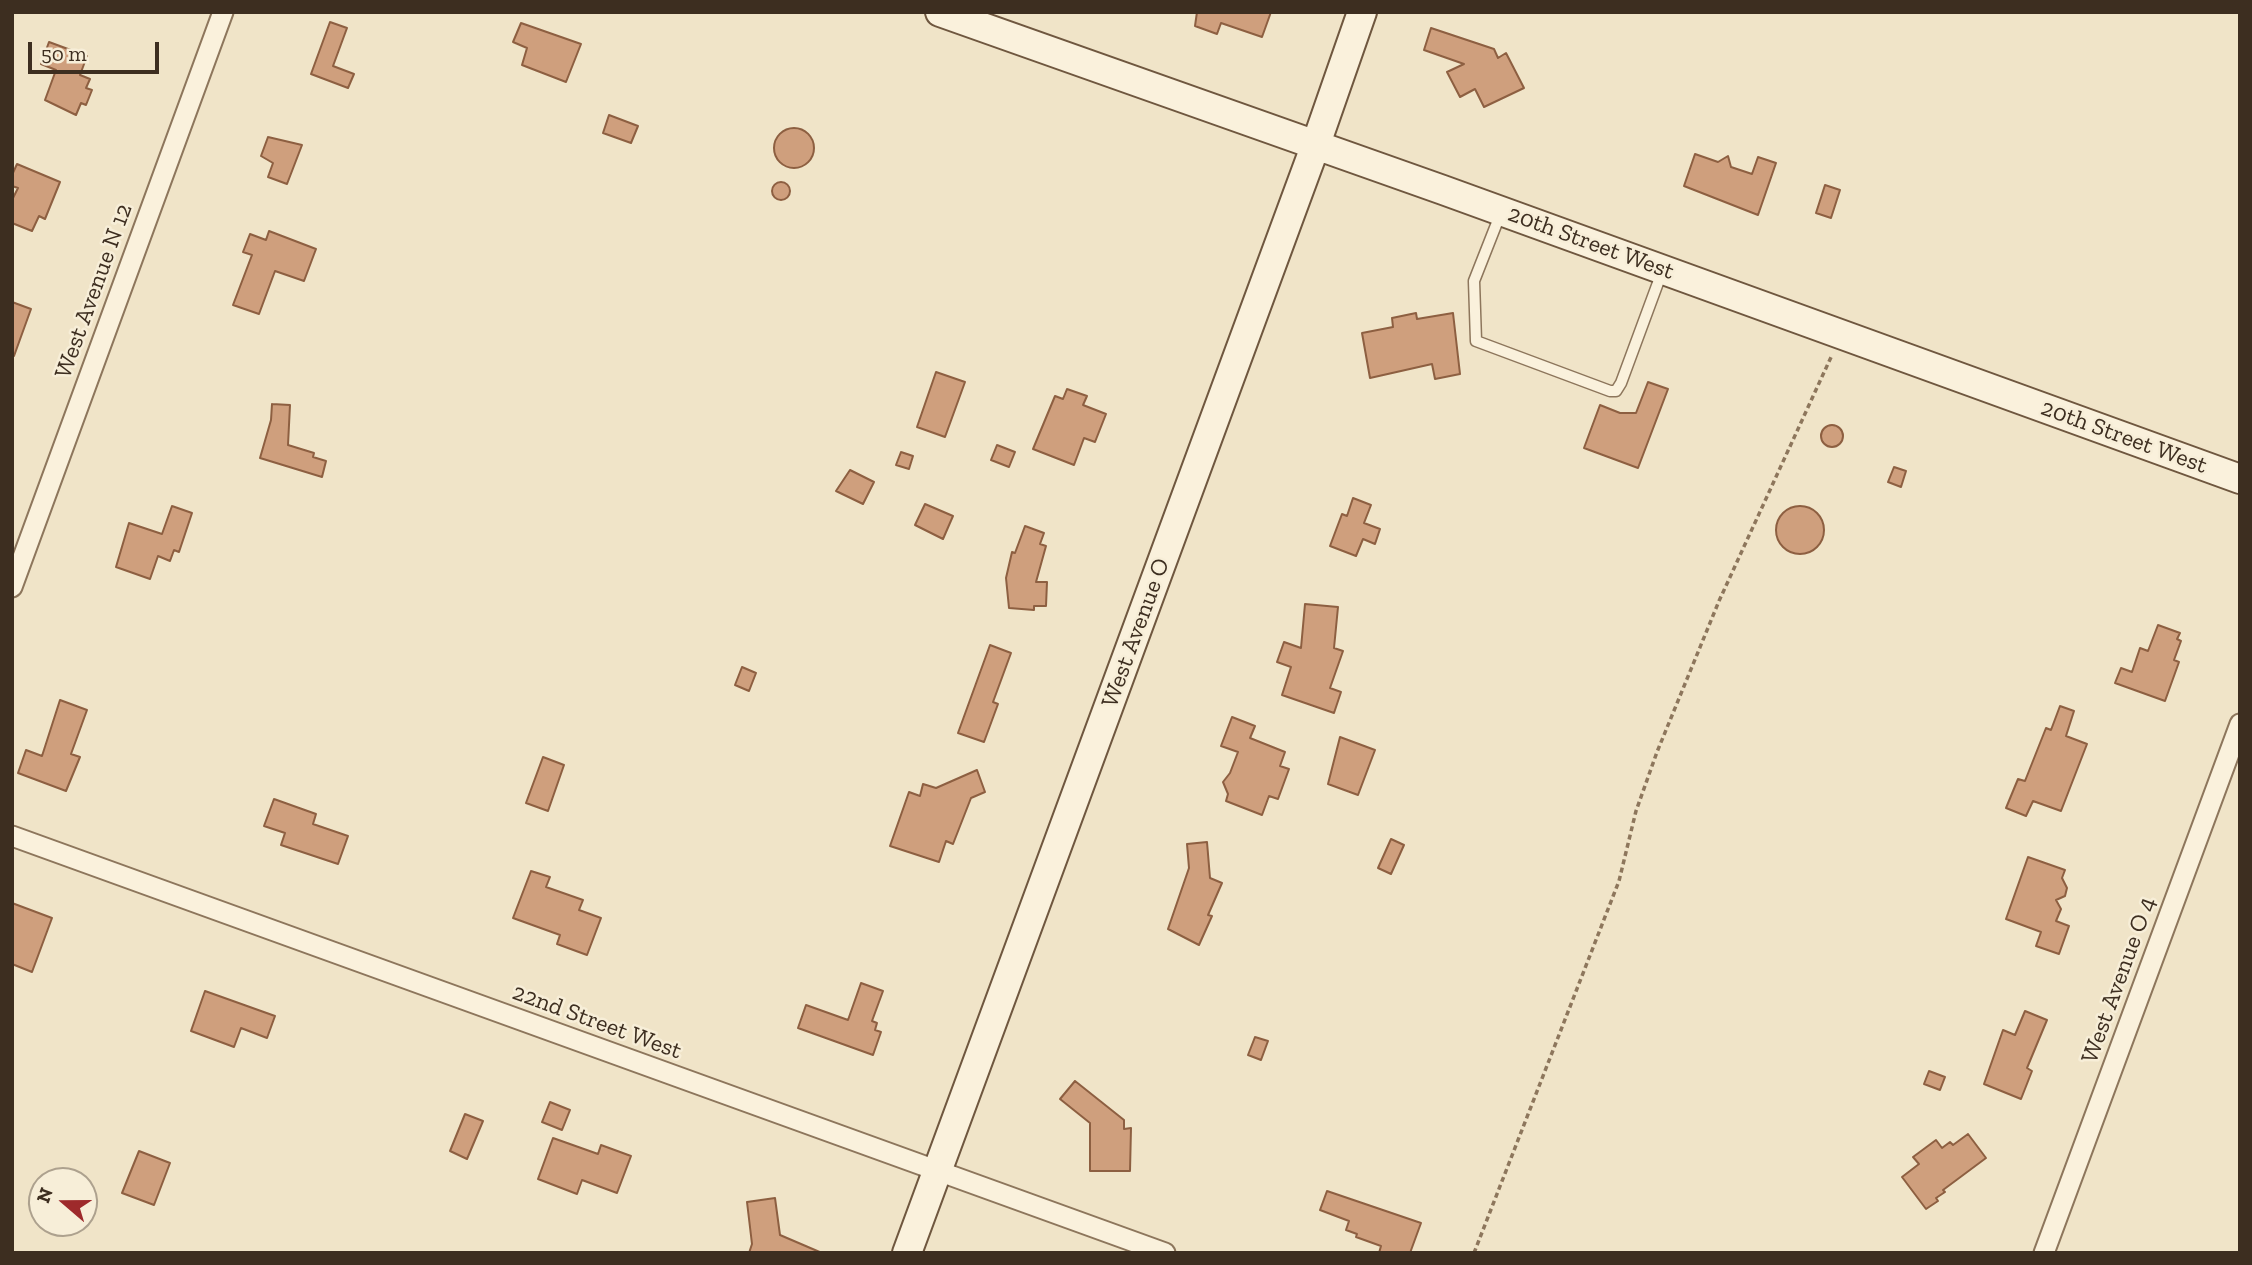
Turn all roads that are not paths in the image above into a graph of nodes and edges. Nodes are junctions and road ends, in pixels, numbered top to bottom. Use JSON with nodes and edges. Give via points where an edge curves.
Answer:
{"nodes":[{"id":1,"x":223,"y":12,"type":"edge"},
{"id":2,"x":940,"y":12,"type":"edge"},
{"id":3,"x":1362,"y":12,"type":"edge"},
{"id":4,"x":1316,"y":144,"type":"junction"},
{"id":5,"x":1501,"y":211,"type":"junction"},
{"id":6,"x":1663,"y":269,"type":"junction"},
{"id":7,"x":2240,"y":479,"type":"edge"},
{"id":8,"x":12,"y":587,"type":"edge"},
{"id":9,"x":2240,"y":724,"type":"edge"},
{"id":10,"x":12,"y":835,"type":"edge"},
{"id":11,"x":937,"y":1171,"type":"junction"},
{"id":12,"x":907,"y":1253,"type":"edge"},
{"id":13,"x":1165,"y":1253,"type":"edge"},
{"id":14,"x":2044,"y":1253,"type":"edge"}],
"edges":[{"from":1,"to":8,"type":"street","name":"West Avenue N 12"},
{"from":2,"to":4,"type":"main road","name":"20th Street West"},
{"from":3,"to":4,"type":"main road","name":"West Avenue O"},
{"from":4,"to":5,"type":"main road","name":"20th Street West"},
{"from":4,"to":11,"type":"main road","name":"West Avenue O"},
{"from":5,"to":6,"type":"main road","name":"20th Street West"},
{"from":5,"to":6,"type":"lane","via":[[1474,281],[1476,341],[1542,368],[1616,391]]},
{"from":6,"to":7,"type":"main road","name":"20th Street West"},
{"from":9,"to":14,"type":"street","name":"West Avenue O 4"},
{"from":10,"to":11,"type":"street","name":"22nd Street West"},
{"from":11,"to":12,"type":"main road","name":"West Avenue O"},
{"from":11,"to":13,"type":"street","name":"22nd Street West"}]}
